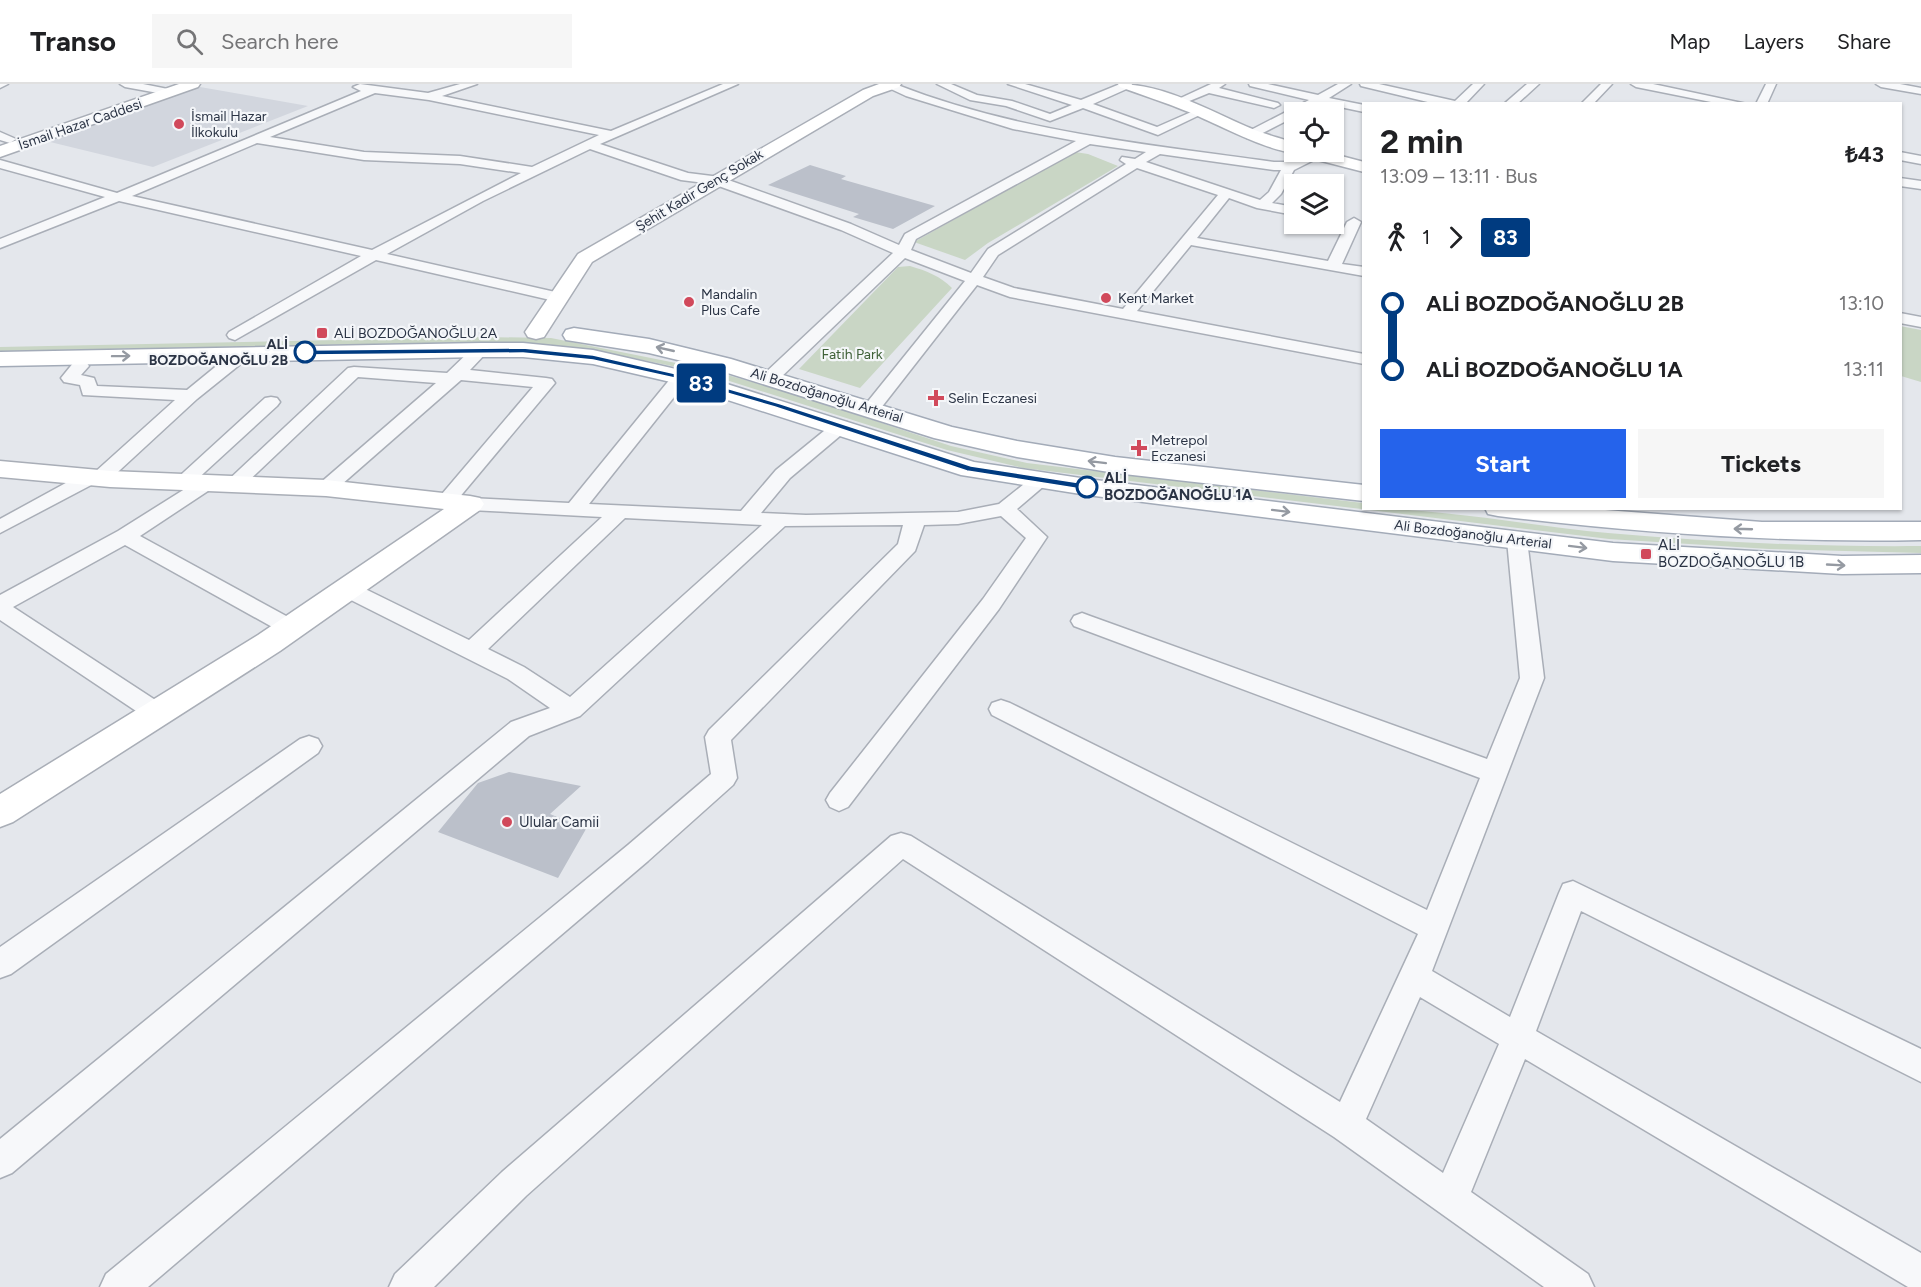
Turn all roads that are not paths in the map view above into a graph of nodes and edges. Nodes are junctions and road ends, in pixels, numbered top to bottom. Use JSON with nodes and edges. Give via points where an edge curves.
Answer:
{"nodes":[{"id":1,"x":125,"y":84,"type":"edge"},
{"id":2,"x":193,"y":84,"type":"edge"},
{"id":3,"x":344,"y":84,"type":"edge"},
{"id":4,"x":472,"y":84,"type":"edge"},
{"id":5,"x":733,"y":84,"type":"edge"},
{"id":6,"x":889,"y":84,"type":"edge"},
{"id":7,"x":942,"y":84,"type":"edge"},
{"id":8,"x":1013,"y":84,"type":"edge"},
{"id":9,"x":1126,"y":84,"type":"edge"},
{"id":10,"x":1220,"y":84,"type":"edge"},
{"id":11,"x":1254,"y":84,"type":"edge"},
{"id":12,"x":1346,"y":84,"type":"edge"},
{"id":13,"x":1365,"y":84,"type":"edge"},
{"id":14,"x":1479,"y":84,"type":"edge"},
{"id":15,"x":1534,"y":84,"type":"edge"},
{"id":16,"x":1607,"y":84,"type":"edge"},
{"id":17,"x":1636,"y":84,"type":"edge"},
{"id":18,"x":1771,"y":84,"type":"edge"},
{"id":19,"x":1881,"y":84,"type":"edge"},
{"id":20,"x":166,"y":89,"type":"edge"},
{"id":21,"x":1208,"y":89,"type":"junction"},
{"id":22,"x":372,"y":90,"type":"junction"},
{"id":23,"x":1921,"y":91,"type":"edge"},
{"id":24,"x":429,"y":97,"type":"junction"},
{"id":25,"x":1320,"y":99,"type":"junction"},
{"id":26,"x":1178,"y":102,"type":"junction"},
{"id":27,"x":1315,"y":102,"type":"edge"},
{"id":28,"x":1446,"y":102,"type":"edge"},
{"id":29,"x":1457,"y":102,"type":"edge"},
{"id":30,"x":1512,"y":102,"type":"edge"},
{"id":31,"x":1588,"y":102,"type":"edge"},
{"id":32,"x":1731,"y":102,"type":"edge"},
{"id":33,"x":1762,"y":102,"type":"edge"},
{"id":34,"x":1084,"y":105,"type":"junction"},
{"id":35,"x":1284,"y":108,"type":"edge"},
{"id":36,"x":1362,"y":109,"type":"edge"},
{"id":37,"x":1202,"y":111,"type":"junction"},
{"id":38,"x":1284,"y":119,"type":"edge"},
{"id":39,"x":610,"y":134,"type":"junction"},
{"id":40,"x":1251,"y":135,"type":"junction"},
{"id":41,"x":256,"y":139,"type":"junction"},
{"id":42,"x":1082,"y":142,"type":"junction"},
{"id":43,"x":3,"y":143,"type":"edge"},
{"id":44,"x":588,"y":144,"type":"junction"},
{"id":45,"x":1284,"y":145,"type":"edge"},
{"id":46,"x":1160,"y":149,"type":"junction"},
{"id":47,"x":1902,"y":156,"type":"edge"},
{"id":48,"x":1921,"y":160,"type":"edge"},
{"id":49,"x":1302,"y":162,"type":"edge"},
{"id":50,"x":1344,"y":162,"type":"edge"},
{"id":51,"x":1137,"y":163,"type":"junction"},
{"id":52,"x":0,"y":164,"type":"edge"},
{"id":53,"x":1290,"y":166,"type":"junction"},
{"id":54,"x":1362,"y":166,"type":"edge"},
{"id":55,"x":535,"y":171,"type":"junction"},
{"id":56,"x":715,"y":180,"type":"junction"},
{"id":57,"x":1902,"y":183,"type":"edge"},
{"id":58,"x":1921,"y":185,"type":"edge"},
{"id":59,"x":1227,"y":192,"type":"junction"},
{"id":60,"x":118,"y":197,"type":"junction"},
{"id":61,"x":1262,"y":205,"type":"junction"},
{"id":62,"x":1284,"y":209,"type":"edge"},
{"id":63,"x":1354,"y":222,"type":"edge"},
{"id":64,"x":1187,"y":240,"type":"junction"},
{"id":65,"x":0,"y":244,"type":"edge"},
{"id":66,"x":903,"y":252,"type":"junction"},
{"id":67,"x":371,"y":255,"type":"junction"},
{"id":68,"x":1333,"y":267,"type":"junction"},
{"id":69,"x":1362,"y":272,"type":"edge"},
{"id":70,"x":974,"y":279,"type":"junction"},
{"id":71,"x":559,"y":297,"type":"junction"},
{"id":72,"x":1127,"y":314,"type":"junction"},
{"id":73,"x":1902,"y":318,"type":"edge"},
{"id":74,"x":1921,"y":322,"type":"edge"},
{"id":75,"x":536,"y":332,"type":"junction"},
{"id":76,"x":0,"y":340,"type":"edge"},
{"id":77,"x":238,"y":344,"type":"junction"},
{"id":78,"x":481,"y":350,"type":"junction"},
{"id":79,"x":0,"y":359,"type":"edge"},
{"id":80,"x":1362,"y":360,"type":"edge"},
{"id":81,"x":80,"y":366,"type":"dead end"},
{"id":82,"x":454,"y":376,"type":"junction"},
{"id":83,"x":681,"y":377,"type":"junction"},
{"id":84,"x":771,"y":377,"type":"junction"},
{"id":85,"x":191,"y":395,"type":"junction"},
{"id":86,"x":271,"y":402,"type":"dead end"},
{"id":87,"x":871,"y":408,"type":"junction"},
{"id":88,"x":841,"y":426,"type":"junction"},
{"id":89,"x":0,"y":470,"type":"edge"},
{"id":90,"x":95,"y":478,"type":"junction"},
{"id":91,"x":1041,"y":480,"type":"junction"},
{"id":92,"x":195,"y":482,"type":"junction"},
{"id":93,"x":234,"y":484,"type":"junction"},
{"id":94,"x":326,"y":488,"type":"junction"},
{"id":95,"x":1362,"y":493,"type":"edge"},
{"id":96,"x":458,"y":503,"type":"junction"},
{"id":97,"x":1005,"y":509,"type":"junction"},
{"id":98,"x":574,"y":510,"type":"junction"},
{"id":99,"x":1515,"y":510,"type":"edge"},
{"id":100,"x":618,"y":513,"type":"junction"},
{"id":101,"x":746,"y":518,"type":"junction"},
{"id":102,"x":781,"y":519,"type":"junction"},
{"id":103,"x":915,"y":519,"type":"junction"},
{"id":104,"x":0,"y":527,"type":"edge"},
{"id":105,"x":1921,"y":531,"type":"edge"},
{"id":106,"x":125,"y":536,"type":"junction"},
{"id":107,"x":1517,"y":540,"type":"junction"},
{"id":108,"x":1921,"y":564,"type":"edge"},
{"id":109,"x":347,"y":589,"type":"junction"},
{"id":110,"x":0,"y":607,"type":"edge"},
{"id":111,"x":1082,"y":621,"type":"dead end"},
{"id":112,"x":291,"y":628,"type":"junction"},
{"id":113,"x":472,"y":651,"type":"junction"},
{"id":114,"x":1000,"y":709,"type":"dead end"},
{"id":115,"x":571,"y":710,"type":"junction"},
{"id":116,"x":157,"y":713,"type":"junction"},
{"id":117,"x":309,"y":746,"type":"dead end"},
{"id":118,"x":1496,"y":773,"type":"junction"},
{"id":119,"x":839,"y":800,"type":"dead end"},
{"id":120,"x":1,"y":809,"type":"edge"},
{"id":121,"x":1435,"y":928,"type":"junction"},
{"id":122,"x":0,"y":964,"type":"edge"},
{"id":123,"x":1414,"y":977,"type":"junction"},
{"id":124,"x":1518,"y":1037,"type":"junction"},
{"id":125,"x":1921,"y":1066,"type":"edge"},
{"id":126,"x":1346,"y":1125,"type":"junction"},
{"id":127,"x":0,"y":1161,"type":"edge"},
{"id":128,"x":1450,"y":1199,"type":"junction"},
{"id":129,"x":1921,"y":1274,"type":"edge"},
{"id":130,"x":119,"y":1287,"type":"edge"},
{"id":131,"x":408,"y":1287,"type":"edge"},
{"id":132,"x":1575,"y":1287,"type":"edge"}],
"edges":[{"from":1,"to":20,"type":"street"},
{"from":2,"to":20,"type":"main road","name":"İsmail Hazar Caddesi"},
{"from":3,"to":22,"type":"street"},
{"from":4,"to":24,"type":"street"},
{"from":5,"to":39,"type":"street"},
{"from":6,"to":42,"type":"street","via":[[910,94]]},
{"from":6,"to":56,"type":"main road","name":"Şehit Kadir Genç Sokak"},
{"from":7,"to":34,"type":"street","via":[[974,98],[1008,103],[1050,118]]},
{"from":8,"to":34,"type":"street"},
{"from":9,"to":26,"type":"main road"},
{"from":9,"to":34,"type":"street"},
{"from":10,"to":21,"type":"street"},
{"from":11,"to":25,"type":"street"},
{"from":12,"to":25,"type":"street"},
{"from":13,"to":28,"type":"street"},
{"from":14,"to":29,"type":"street"},
{"from":15,"to":30,"type":"street"},
{"from":16,"to":31,"type":"street"},
{"from":17,"to":32,"type":"street"},
{"from":18,"to":33,"type":"street"},
{"from":19,"to":23,"type":"street"},
{"from":20,"to":43,"type":"main road","name":"İsmail Hazar Caddesi"},
{"from":21,"to":26,"type":"street"},
{"from":21,"to":35,"type":"street"},
{"from":22,"to":24,"type":"street"},
{"from":22,"to":41,"type":"street"},
{"from":24,"to":39,"type":"street"},
{"from":25,"to":27,"type":"street"},
{"from":25,"to":36,"type":"street"},
{"from":26,"to":37,"type":"main road"},
{"from":34,"to":37,"type":"street","via":[[1158,131]]},
{"from":37,"to":40,"type":"main road"},
{"from":38,"to":40,"type":"street"},
{"from":39,"to":44,"type":"street"},
{"from":40,"to":45,"type":"main road"},
{"from":41,"to":55,"type":"street","via":[[364,156],[459,160]]},
{"from":41,"to":60,"type":"street"},
{"from":42,"to":46,"type":"street"},
{"from":42,"to":51,"type":"street"},
{"from":42,"to":66,"type":"street","via":[[910,237]]},
{"from":44,"to":55,"type":"street"},
{"from":44,"to":56,"type":"street","via":[[686,177]]},
{"from":46,"to":51,"type":"street"},
{"from":46,"to":53,"type":"street"},
{"from":47,"to":48,"type":"street"},
{"from":49,"to":53,"type":"street"},
{"from":50,"to":54,"type":"main road"},
{"from":51,"to":59,"type":"street"},
{"from":51,"to":70,"type":"street","via":[[993,252]]},
{"from":52,"to":60,"type":"street"},
{"from":53,"to":61,"type":"street","via":[[1274,194]]},
{"from":55,"to":67,"type":"street"},
{"from":56,"to":66,"type":"street"},
{"from":56,"to":71,"type":"main road","name":"Şehit Kadir Genç Sokak","via":[[585,258]]},
{"from":57,"to":58,"type":"street"},
{"from":59,"to":61,"type":"street"},
{"from":59,"to":64,"type":"street"},
{"from":60,"to":65,"type":"street"},
{"from":60,"to":67,"type":"street"},
{"from":61,"to":62,"type":"street"},
{"from":63,"to":68,"type":"street"},
{"from":64,"to":68,"type":"street"},
{"from":64,"to":72,"type":"street"},
{"from":66,"to":70,"type":"street"},
{"from":66,"to":84,"type":"street"},
{"from":67,"to":71,"type":"street"},
{"from":67,"to":77,"type":"street"},
{"from":68,"to":69,"type":"street"},
{"from":70,"to":72,"type":"street","via":[[1010,292]]},
{"from":70,"to":87,"type":"street"},
{"from":71,"to":75,"type":"main road","name":"Şehit Kadir Genç Sokak"},
{"from":72,"to":80,"type":"street"},
{"from":73,"to":74,"type":"street"},
{"from":75,"to":77,"type":"main road","name":"Ali Bozdoğanoğlu Arterial"},
{"from":84,"to":75,"type":"main road","name":"Ali Bozdoğanoğlu Arterial","one_way":true,"via":[[625,340]]},
{"from":76,"to":77,"type":"main road","name":"Ali Bozdoğanoğlu Arterial"},
{"from":77,"to":78,"type":"main road","name":"Ali Bozdoğanoğlu Arterial"},
{"from":79,"to":77,"type":"main road","name":"Ali Bozdoğanoğlu Arterial","one_way":true},
{"from":77,"to":85,"type":"street"},
{"from":78,"to":82,"type":"street"},
{"from":78,"to":83,"type":"main road","name":"Ali Bozdoğanoğlu Arterial","via":[[593,357]]},
{"from":81,"to":85,"type":"street","via":[[70,378],[88,381],[89,391]]},
{"from":82,"to":93,"type":"street","via":[[354,372]]},
{"from":82,"to":94,"type":"street"},
{"from":82,"to":96,"type":"street","via":[[546,383]]},
{"from":83,"to":88,"type":"main road","name":"Ali Bozdoğanoğlu Arterial"},
{"from":83,"to":98,"type":"street"},
{"from":84,"to":87,"type":"main road","name":"Ali Bozdoğanoğlu Arterial"},
{"from":85,"to":90,"type":"street"},
{"from":86,"to":92,"type":"street"},
{"from":95,"to":87,"type":"main road","name":"Ali Bozdoğanoğlu Arterial","one_way":true,"via":[[1047,456],[965,439]]},
{"from":88,"to":91,"type":"main road","name":"Ali Bozdoğanoğlu Arterial","via":[[970,469]]},
{"from":88,"to":101,"type":"street","via":[[783,474]]},
{"from":89,"to":90,"type":"main road"},
{"from":90,"to":92,"type":"main road"},
{"from":90,"to":104,"type":"street"},
{"from":91,"to":97,"type":"street"},
{"from":91,"to":107,"type":"main road","name":"Ali Bozdoğanoğlu Arterial","one_way":true},
{"from":92,"to":93,"type":"main road"},
{"from":92,"to":106,"type":"street"},
{"from":93,"to":94,"type":"main road"},
{"from":94,"to":96,"type":"main road"},
{"from":96,"to":98,"type":"street"},
{"from":96,"to":109,"type":"main road"},
{"from":97,"to":103,"type":"street","via":[[958,518]]},
{"from":97,"to":119,"type":"street","via":[[1037,537],[991,604]]},
{"from":98,"to":100,"type":"street"},
{"from":105,"to":99,"type":"main road","name":"Ali Bozdoğanoğlu Arterial","one_way":true,"via":[[1848,534],[1696,528]]},
{"from":100,"to":101,"type":"street"},
{"from":100,"to":113,"type":"street"},
{"from":101,"to":102,"type":"street"},
{"from":102,"to":103,"type":"street"},
{"from":102,"to":115,"type":"street"},
{"from":103,"to":130,"type":"street","via":[[908,546],[718,737],[724,778]]},
{"from":106,"to":110,"type":"street"},
{"from":106,"to":112,"type":"street"},
{"from":107,"to":108,"type":"main road","name":"Ali Bozdoğanoğlu Arterial","one_way":true,"via":[[1646,554],[1842,565]]},
{"from":107,"to":118,"type":"street","via":[[1532,678]]},
{"from":109,"to":112,"type":"main road"},
{"from":109,"to":113,"type":"street"},
{"from":110,"to":116,"type":"street"},
{"from":111,"to":118,"type":"street"},
{"from":112,"to":116,"type":"main road"},
{"from":113,"to":115,"type":"street","via":[[516,673]]},
{"from":114,"to":121,"type":"street"},
{"from":115,"to":127,"type":"street","via":[[520,729]]},
{"from":116,"to":120,"type":"main road"},
{"from":117,"to":122,"type":"street"},
{"from":118,"to":121,"type":"street"},
{"from":121,"to":123,"type":"street"},
{"from":123,"to":124,"type":"street"},
{"from":123,"to":126,"type":"street"},
{"from":124,"to":125,"type":"street","via":[[1573,893]]},
{"from":124,"to":128,"type":"street"},
{"from":124,"to":129,"type":"street"},
{"from":126,"to":128,"type":"street"},
{"from":126,"to":131,"type":"street","via":[[901,844],[514,1184]]},
{"from":128,"to":132,"type":"street"}]}
